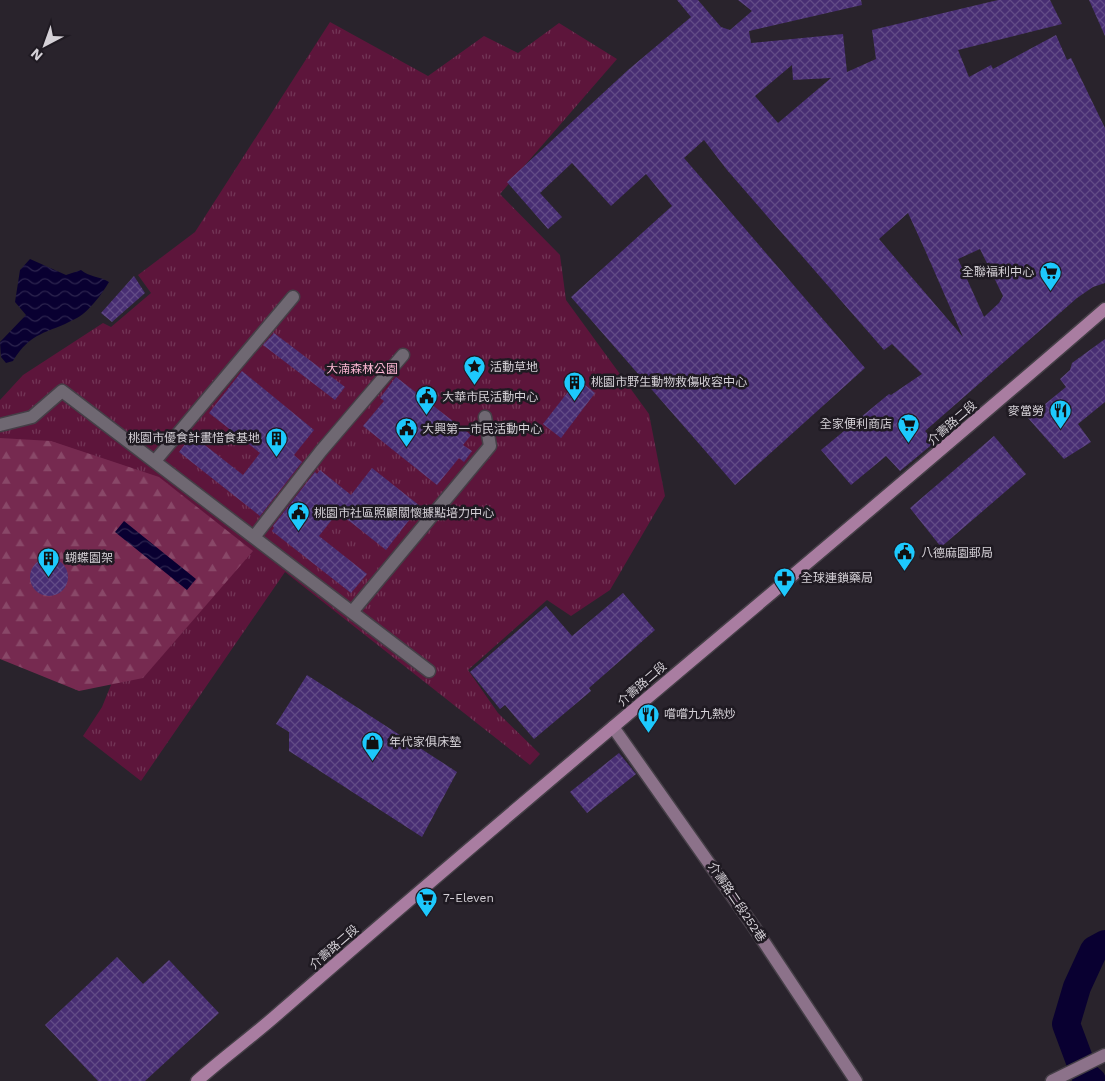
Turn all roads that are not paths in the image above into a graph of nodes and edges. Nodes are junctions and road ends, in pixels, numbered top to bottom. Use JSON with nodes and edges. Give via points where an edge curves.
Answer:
{"nodes":[{"id":1,"x":293,"y":297,"type":"dead end"},
{"id":2,"x":1105,"y":308,"type":"edge"},
{"id":3,"x":403,"y":355,"type":"dead end"},
{"id":4,"x":484,"y":417,"type":"dead end"},
{"id":5,"x":0,"y":425,"type":"edge"},
{"id":6,"x":155,"y":461,"type":"junction"},
{"id":7,"x":254,"y":537,"type":"junction"},
{"id":8,"x":352,"y":612,"type":"junction"},
{"id":9,"x":429,"y":671,"type":"dead end"},
{"id":10,"x":613,"y":727,"type":"junction"},
{"id":11,"x":1102,"y":1056,"type":"edge"},
{"id":12,"x":197,"y":1081,"type":"edge"},
{"id":13,"x":856,"y":1081,"type":"edge"},
{"id":14,"x":1052,"y":1081,"type":"edge"}],
"edges":[{"from":1,"to":6,"type":"street"},
{"from":2,"to":10,"type":"main road","name":"介壽路二段"},
{"from":3,"to":7,"type":"street","via":[[321,451]]},
{"from":4,"to":8,"type":"street","via":[[490,446]]},
{"from":5,"to":6,"type":"street","via":[[32,417],[62,390]]},
{"from":6,"to":7,"type":"street"},
{"from":7,"to":8,"type":"street"},
{"from":8,"to":9,"type":"street"},
{"from":10,"to":12,"type":"main road","name":"介壽路二段"},
{"from":10,"to":13,"type":"street","name":"介壽路二段252巷","via":[[754,927]]},
{"from":11,"to":14,"type":"street"}]}
